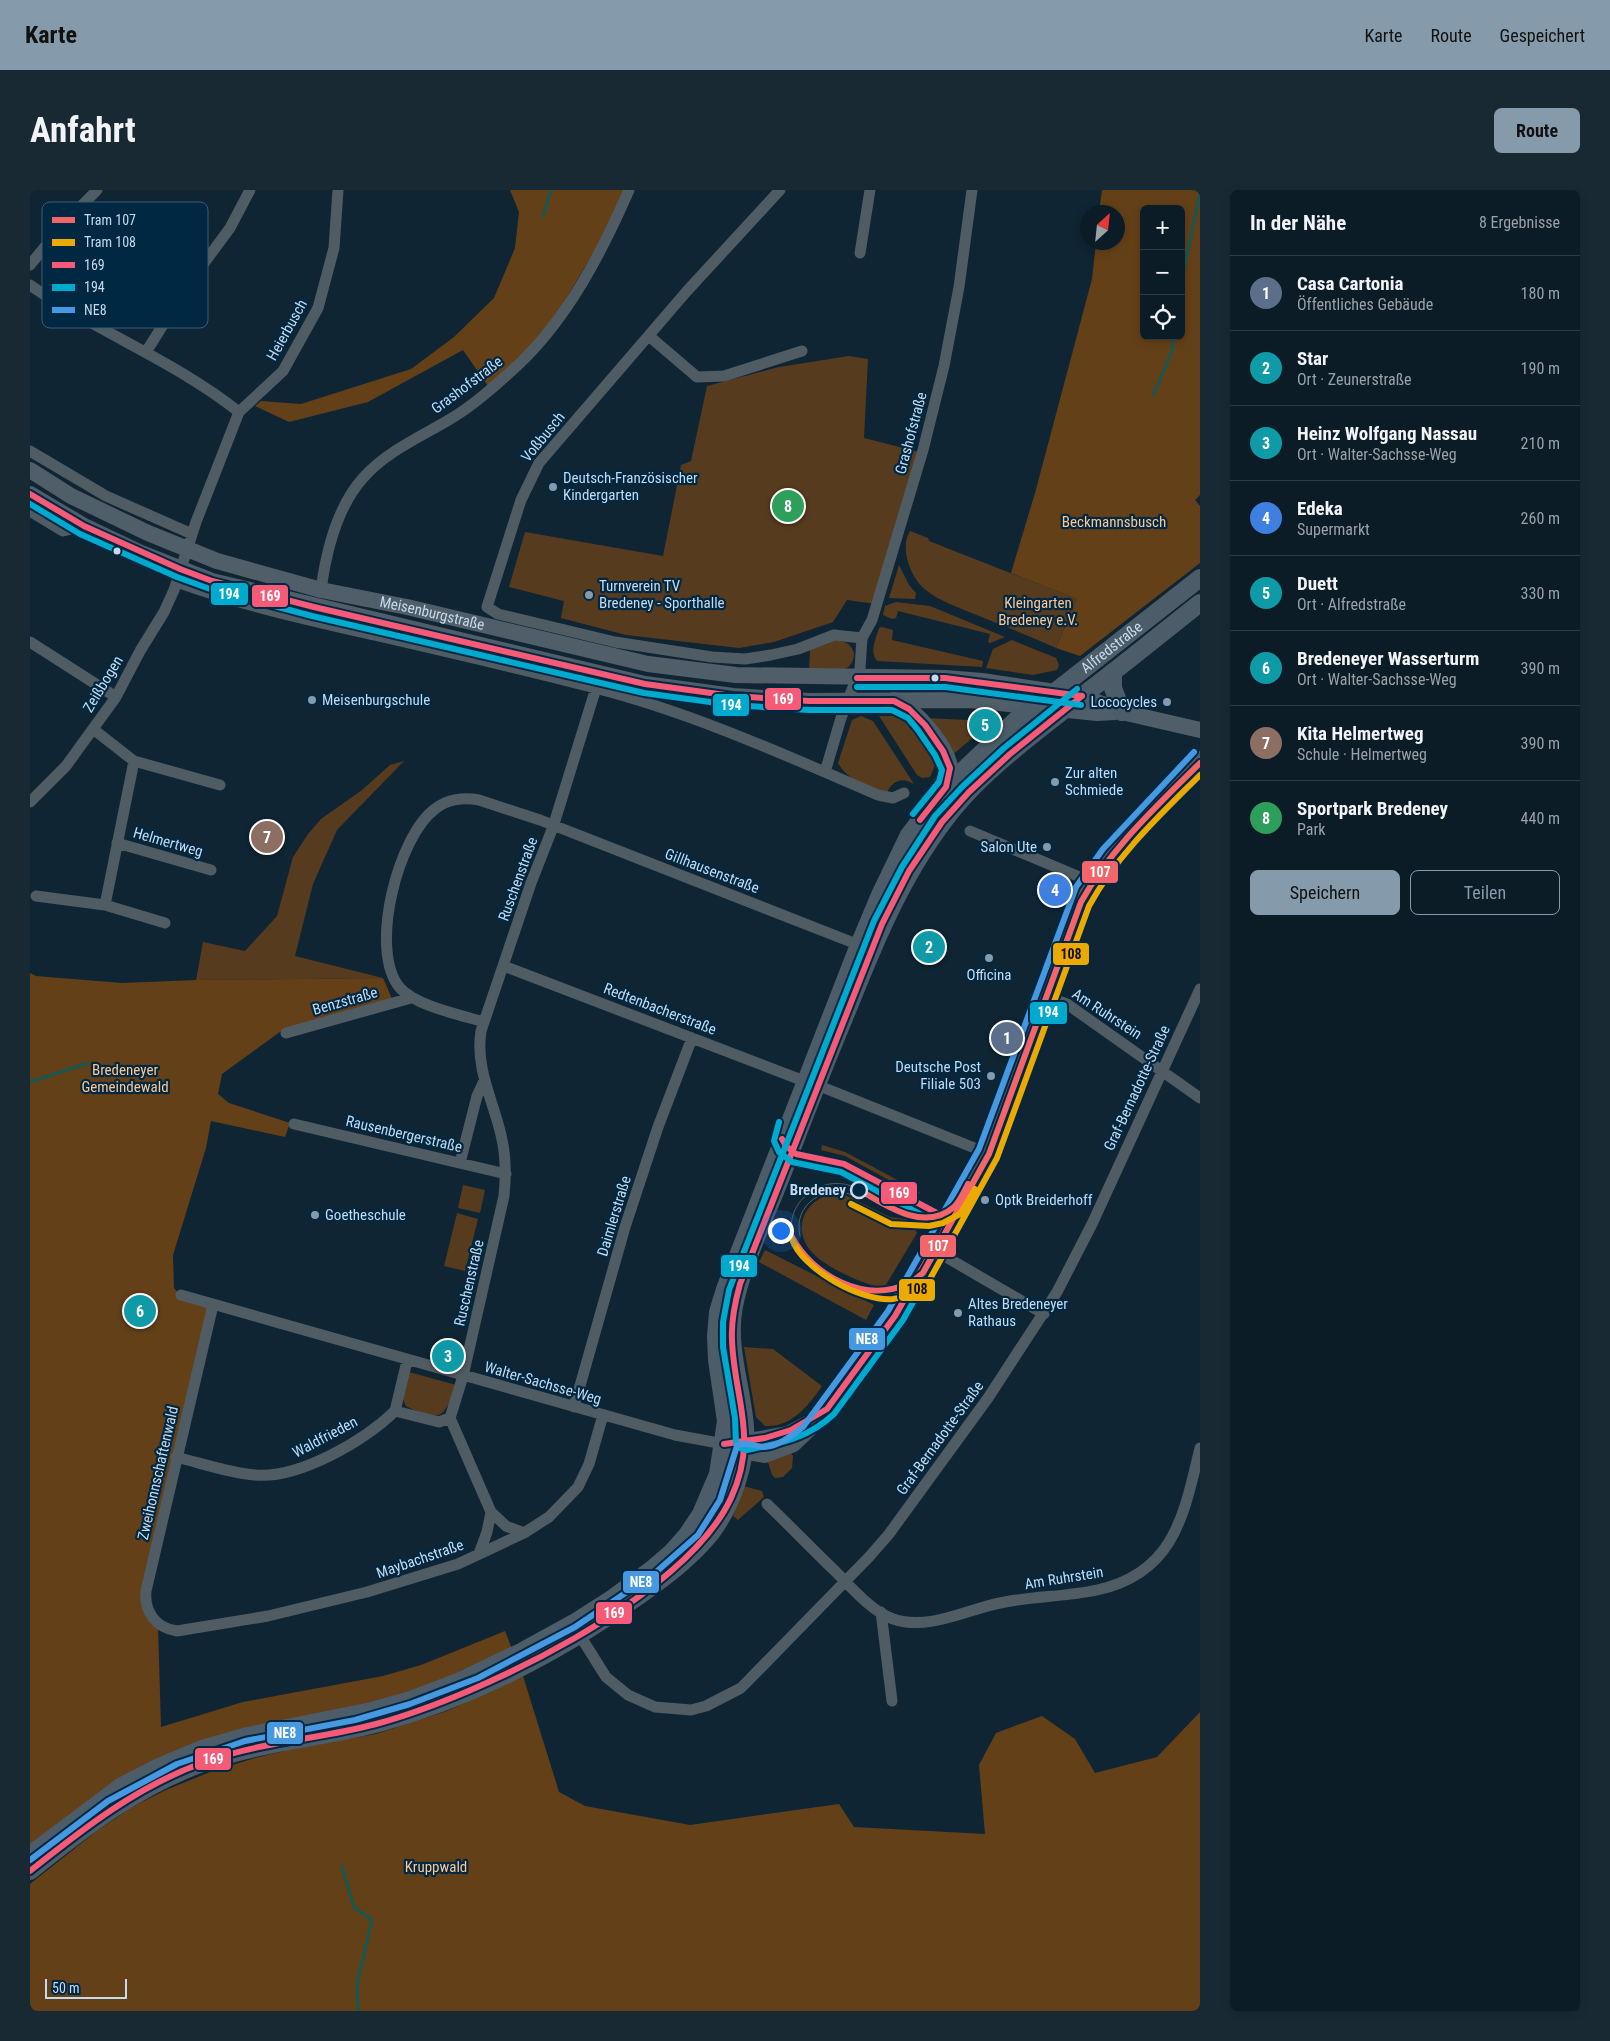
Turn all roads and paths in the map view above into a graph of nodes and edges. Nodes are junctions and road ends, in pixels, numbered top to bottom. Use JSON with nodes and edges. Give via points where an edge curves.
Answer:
{"nodes":[{"id":1,"x":97,"y":190,"type":"edge"},
{"id":2,"x":250,"y":190,"type":"edge"},
{"id":3,"x":338,"y":190,"type":"edge"},
{"id":4,"x":630,"y":190,"type":"edge"},
{"id":5,"x":780,"y":190,"type":"edge"},
{"id":6,"x":870,"y":190,"type":"edge"},
{"id":7,"x":972,"y":190,"type":"edge"},
{"id":8,"x":85,"y":202,"type":"edge"},
{"id":9,"x":42,"y":250,"type":"edge"},
{"id":10,"x":860,"y":254,"type":"dead end"},
{"id":11,"x":208,"y":258,"type":"edge"},
{"id":12,"x":30,"y":265,"type":"edge"},
{"id":13,"x":30,"y":285,"type":"edge"},
{"id":14,"x":42,"y":293,"type":"edge"},
{"id":15,"x":101,"y":328,"type":"edge"},
{"id":16,"x":161,"y":328,"type":"edge"},
{"id":17,"x":649,"y":336,"type":"junction"},
{"id":18,"x":802,"y":351,"type":"dead end"},
{"id":19,"x":146,"y":352,"type":"junction"},
{"id":20,"x":239,"y":412,"type":"junction"},
{"id":21,"x":30,"y":452,"type":"edge"},
{"id":22,"x":30,"y":470,"type":"edge"},
{"id":23,"x":30,"y":494,"type":"edge"},
{"id":24,"x":30,"y":511,"type":"edge"},
{"id":25,"x":84,"y":526,"type":"junction"},
{"id":26,"x":189,"y":541,"type":"junction"},
{"id":27,"x":179,"y":576,"type":"junction"},
{"id":28,"x":1200,"y":578,"type":"edge"},
{"id":29,"x":321,"y":590,"type":"junction"},
{"id":30,"x":1200,"y":603,"type":"edge"},
{"id":31,"x":487,"y":606,"type":"joint"},
{"id":32,"x":862,"y":638,"type":"junction"},
{"id":33,"x":30,"y":642,"type":"edge"},
{"id":34,"x":1113,"y":672,"type":"junction"},
{"id":35,"x":857,"y":678,"type":"junction"},
{"id":36,"x":596,"y":688,"type":"junction"},
{"id":37,"x":1056,"y":691,"type":"junction"},
{"id":38,"x":1082,"y":696,"type":"junction"},
{"id":39,"x":116,"y":697,"type":"junction"},
{"id":40,"x":848,"y":701,"type":"junction"},
{"id":41,"x":894,"y":701,"type":"junction"},
{"id":42,"x":1036,"y":706,"type":"junction"},
{"id":43,"x":1064,"y":710,"type":"junction"},
{"id":44,"x":1122,"y":712,"type":"junction"},
{"id":45,"x":93,"y":729,"type":"junction"},
{"id":46,"x":1200,"y":730,"type":"edge"},
{"id":47,"x":1200,"y":758,"type":"edge"},
{"id":48,"x":134,"y":761,"type":"junction"},
{"id":49,"x":825,"y":772,"type":"junction"},
{"id":50,"x":220,"y":785,"type":"dead end"},
{"id":51,"x":946,"y":787,"type":"junction"},
{"id":52,"x":904,"y":793,"type":"dead end"},
{"id":53,"x":33,"y":795,"type":"edge"},
{"id":54,"x":553,"y":827,"type":"junction"},
{"id":55,"x":970,"y":831,"type":"dead end"},
{"id":56,"x":117,"y":843,"type":"junction"},
{"id":57,"x":211,"y":870,"type":"dead end"},
{"id":58,"x":1089,"y":881,"type":"junction"},
{"id":59,"x":36,"y":896,"type":"dead end"},
{"id":60,"x":104,"y":905,"type":"junction"},
{"id":61,"x":165,"y":923,"type":"dead end"},
{"id":62,"x":859,"y":945,"type":"junction"},
{"id":63,"x":504,"y":966,"type":"junction"},
{"id":64,"x":1200,"y":989,"type":"edge"},
{"id":65,"x":1044,"y":996,"type":"junction"},
{"id":66,"x":411,"y":998,"type":"junction"},
{"id":67,"x":484,"y":1022,"type":"junction"},
{"id":68,"x":286,"y":1033,"type":"dead end"},
{"id":69,"x":692,"y":1038,"type":"junction"},
{"id":70,"x":1162,"y":1069,"type":"junction"},
{"id":71,"x":484,"y":1081,"type":"junction"},
{"id":72,"x":811,"y":1083,"type":"junction"},
{"id":73,"x":1200,"y":1098,"type":"edge"},
{"id":74,"x":294,"y":1124,"type":"dead end"},
{"id":75,"x":987,"y":1153,"type":"junction"},
{"id":76,"x":460,"y":1164,"type":"junction"},
{"id":77,"x":506,"y":1174,"type":"junction"},
{"id":78,"x":934,"y":1250,"type":"junction"},
{"id":79,"x":182,"y":1295,"type":"dead end"},
{"id":80,"x":213,"y":1306,"type":"junction"},
{"id":81,"x":1044,"y":1314,"type":"junction"},
{"id":82,"x":407,"y":1361,"type":"junction"},
{"id":83,"x":463,"y":1376,"type":"junction"},
{"id":84,"x":574,"y":1406,"type":"junction"},
{"id":85,"x":395,"y":1410,"type":"junction"},
{"id":86,"x":603,"y":1415,"type":"junction"},
{"id":87,"x":450,"y":1418,"type":"junction"},
{"id":88,"x":724,"y":1444,"type":"junction"},
{"id":89,"x":744,"y":1447,"type":"junction"},
{"id":90,"x":1200,"y":1448,"type":"edge"},
{"id":91,"x":176,"y":1457,"type":"junction"},
{"id":92,"x":767,"y":1504,"type":"dead end"},
{"id":93,"x":491,"y":1512,"type":"junction"},
{"id":94,"x":524,"y":1533,"type":"junction"},
{"id":95,"x":479,"y":1554,"type":"junction"},
{"id":96,"x":845,"y":1581,"type":"junction"},
{"id":97,"x":881,"y":1612,"type":"junction"},
{"id":98,"x":177,"y":1631,"type":"joint"},
{"id":99,"x":579,"y":1634,"type":"junction"},
{"id":100,"x":892,"y":1700,"type":"dead end"},
{"id":101,"x":30,"y":1855,"type":"edge"},
{"id":102,"x":30,"y":1871,"type":"edge"}],
"edges":[{"from":1,"to":8,"type":"street"},
{"from":2,"to":11,"type":"street","via":[[230,228]]},
{"from":3,"to":20,"type":"street","name":"Heierbusch","via":[[334,248],[318,308],[283,371]]},
{"from":4,"to":29,"type":"street","name":"Grashofstraße","via":[[579,288],[520,364],[470,406],[393,452],[362,479],[338,523]]},
{"from":5,"to":17,"type":"street","name":"Voßbusch"},
{"from":6,"to":10,"type":"street"},
{"from":7,"to":32,"type":"street","name":"Grashofstraße","via":[[959,287],[936,400],[872,620]]},
{"from":9,"to":12,"type":"street"},
{"from":13,"to":14,"type":"street"},
{"from":15,"to":19,"type":"street"},
{"from":16,"to":19,"type":"street"},
{"from":17,"to":18,"type":"street","via":[[697,377],[724,376]]},
{"from":17,"to":31,"type":"street","name":"Voßbusch","via":[[532,473]]},
{"from":19,"to":20,"type":"street","via":[[201,384]]},
{"from":20,"to":26,"type":"street","name":"Heierbusch"},
{"from":21,"to":26,"type":"street","name":"Meisenburgstraße"},
{"from":22,"to":26,"type":"main road","name":"Meisenburgstraße","via":[[71,496],[148,533]]},
{"from":23,"to":25,"type":"main road","name":"Meisenburgstraße"},
{"from":24,"to":25,"type":"street","via":[[63,531]]},
{"from":25,"to":27,"type":"main road","name":"Meisenburgstraße"},
{"from":26,"to":27,"type":"street","name":"Zeißbogen"},
{"from":26,"to":29,"type":"main road","name":"Meisenburgstraße","via":[[217,561]]},
{"from":27,"to":36,"type":"street","name":"Meisenburgstraße","via":[[222,598]]},
{"from":27,"to":39,"type":"street","name":"Zeißbogen","via":[[164,612]]},
{"from":27,"to":40,"type":"main road","name":"Meisenburgstraße","via":[[212,581],[645,684],[733,696]]},
{"from":28,"to":37,"type":"main road","name":"Alfredstraße"},
{"from":29,"to":35,"type":"main road","name":"Meisenburgstraße","via":[[648,664],[736,676]]},
{"from":30,"to":34,"type":"main road","name":"Alfredstraße"},
{"from":31,"to":32,"type":"street","name":"Meisenburgstraße","via":[[498,614],[615,642],[712,657],[745,659],[771,656],[834,635]]},
{"from":32,"to":35,"type":"street","name":"Grashofstraße"},
{"from":33,"to":39,"type":"street"},
{"from":34,"to":38,"type":"main road","name":"Alfredstraße"},
{"from":34,"to":44,"type":"main road","via":[[1113,688]]},
{"from":35,"to":37,"type":"main road","name":"Meisenburgstraße","via":[[945,678]]},
{"from":35,"to":40,"type":"street"},
{"from":36,"to":49,"type":"street","name":"Meisenburgstraße","via":[[713,725]]},
{"from":36,"to":54,"type":"street","name":"Ruschenstraße"},
{"from":37,"to":38,"type":"main road","name":"Meisenburgstraße"},
{"from":37,"to":42,"type":"main road","name":"Alfredstraße"},
{"from":38,"to":43,"type":"main road","name":"Alfredstraße"},
{"from":38,"to":44,"type":"main road","name":"Meisenburgstraße"},
{"from":39,"to":45,"type":"street","name":"Zeißbogen"},
{"from":40,"to":41,"type":"main road","name":"Meisenburgstraße"},
{"from":40,"to":49,"type":"street"},
{"from":41,"to":42,"type":"main road","name":"Meisenburgstraße","via":[[970,700]]},
{"from":41,"to":51,"type":"main road","via":[[914,713],[942,751],[951,775]]},
{"from":42,"to":43,"type":"main road","name":"Meisenburgstraße"},
{"from":42,"to":51,"type":"main road","name":"Alfredstraße","via":[[1016,720]]},
{"from":43,"to":44,"type":"main road","name":"Meisenburgstraße"},
{"from":43,"to":72,"type":"main road","name":"Alfredstraße","via":[[968,792],[938,829],[899,888]]},
{"from":44,"to":46,"type":"main road"},
{"from":45,"to":48,"type":"street"},
{"from":45,"to":53,"type":"street","name":"Zeißbogen","via":[[66,766]]},
{"from":47,"to":58,"type":"street","via":[[1119,844]]},
{"from":48,"to":50,"type":"street"},
{"from":48,"to":56,"type":"street","name":"Helmertweg"},
{"from":49,"to":52,"type":"street","name":"Meisenburgstraße","via":[[878,795],[893,798]]},
{"from":51,"to":62,"type":"main road","name":"Alfredstraße","via":[[918,822],[900,852]]},
{"from":54,"to":62,"type":"street","name":"Gillhausenstraße"},
{"from":54,"to":63,"type":"street","name":"Ruschenstraße"},
{"from":54,"to":66,"type":"street","name":"Gillhausenstraße","via":[[470,798],[445,802],[427,816],[403,858],[392,888],[387,922],[390,969],[400,988]]},
{"from":55,"to":58,"type":"street"},
{"from":56,"to":57,"type":"street","name":"Helmertweg"},
{"from":56,"to":60,"type":"street","name":"Helmertweg"},
{"from":58,"to":65,"type":"street"},
{"from":59,"to":60,"type":"street"},
{"from":60,"to":61,"type":"street"},
{"from":62,"to":72,"type":"main road","name":"Alfredstraße"},
{"from":63,"to":67,"type":"street","name":"Ruschenstraße"},
{"from":63,"to":69,"type":"street","name":"Redtenbacherstraße"},
{"from":64,"to":70,"type":"street","name":"Graf-Bernadotte-Straße"},
{"from":65,"to":70,"type":"street","name":"Am Ruhrstein","via":[[1068,1004]]},
{"from":65,"to":75,"type":"street"},
{"from":66,"to":67,"type":"street"},
{"from":66,"to":68,"type":"street","name":"Benzstraße"},
{"from":67,"to":71,"type":"street","name":"Ruschenstraße","via":[[479,1052]]},
{"from":69,"to":72,"type":"street","name":"Redtenbacherstraße"},
{"from":69,"to":84,"type":"street","name":"Daimlerstraße","via":[[625,1227]]},
{"from":70,"to":73,"type":"street","name":"Am Ruhrstein"},
{"from":70,"to":81,"type":"street","name":"Graf-Bernadotte-Straße","via":[[1092,1224]]},
{"from":71,"to":76,"type":"street","via":[[477,1096]]},
{"from":71,"to":77,"type":"street","name":"Ruschenstraße","via":[[502,1136]]},
{"from":72,"to":75,"type":"street","name":"Redtenbacherstraße"},
{"from":72,"to":88,"type":"main road","via":[[724,1289],[718,1312],[717,1360],[726,1421]]},
{"from":72,"to":89,"type":"main road","via":[[734,1307],[732,1346],[744,1418]]},
{"from":74,"to":76,"type":"street","name":"Rausenbergerstraße"},
{"from":75,"to":78,"type":"street"},
{"from":76,"to":77,"type":"street","name":"Rausenbergerstraße"},
{"from":77,"to":83,"type":"street","name":"Ruschenstraße","via":[[504,1196]]},
{"from":78,"to":81,"type":"street"},
{"from":78,"to":89,"type":"street","via":[[895,1316],[827,1409],[788,1433]]},
{"from":79,"to":80,"type":"street","name":"Walter-Sachsse-Weg"},
{"from":80,"to":82,"type":"street","name":"Walter-Sachsse-Weg"},
{"from":80,"to":91,"type":"street","name":"Zweihonnschaftenwald"},
{"from":81,"to":96,"type":"street","name":"Graf-Bernadotte-Straße","via":[[988,1398],[889,1534]]},
{"from":82,"to":83,"type":"street","name":"Walter-Sachsse-Weg"},
{"from":82,"to":85,"type":"street"},
{"from":83,"to":84,"type":"street","name":"Walter-Sachsse-Weg"},
{"from":83,"to":87,"type":"street"},
{"from":84,"to":86,"type":"street","name":"Walter-Sachsse-Weg"},
{"from":85,"to":87,"type":"street","via":[[439,1422]]},
{"from":85,"to":91,"type":"street","name":"Waldfrieden","via":[[362,1436],[322,1459],[273,1476],[254,1475]]},
{"from":86,"to":88,"type":"street","name":"Walter-Sachsse-Weg","via":[[674,1435]]},
{"from":86,"to":94,"type":"street","name":"Maybachstraße","via":[[589,1464],[578,1487],[549,1517]]},
{"from":87,"to":93,"type":"street"},
{"from":88,"to":89,"type":"street"},
{"from":88,"to":101,"type":"main road","via":[[712,1492],[687,1535],[651,1570],[574,1623],[458,1682],[411,1700],[248,1736],[202,1749],[159,1767],[122,1786]]},
{"from":89,"to":99,"type":"main road","via":[[730,1499],[696,1550],[656,1583]]},
{"from":90,"to":97,"type":"street","name":"Am Ruhrstein","via":[[1177,1531],[1161,1554],[1137,1575],[1096,1590],[1000,1602],[924,1623],[908,1623]]},
{"from":91,"to":98,"type":"street","name":"Zweihonnschaftenwald","via":[[145,1602],[156,1622]]},
{"from":92,"to":96,"type":"street","name":"Am Ruhrstein"},
{"from":93,"to":94,"type":"street","via":[[506,1526]]},
{"from":93,"to":95,"type":"street"},
{"from":94,"to":95,"type":"street","name":"Maybachstraße"},
{"from":95,"to":98,"type":"street","name":"Maybachstraße","via":[[458,1564],[367,1592],[268,1616]]},
{"from":96,"to":97,"type":"street","name":"Am Ruhrstein"},
{"from":96,"to":99,"type":"street","name":"Graf-Bernadotte-Straße","via":[[741,1688],[691,1710],[655,1707],[628,1695],[606,1677]]},
{"from":97,"to":100,"type":"street"},
{"from":99,"to":102,"type":"main road","via":[[516,1668],[417,1711],[376,1724],[249,1749],[161,1780],[128,1797],[92,1822]]}]}
